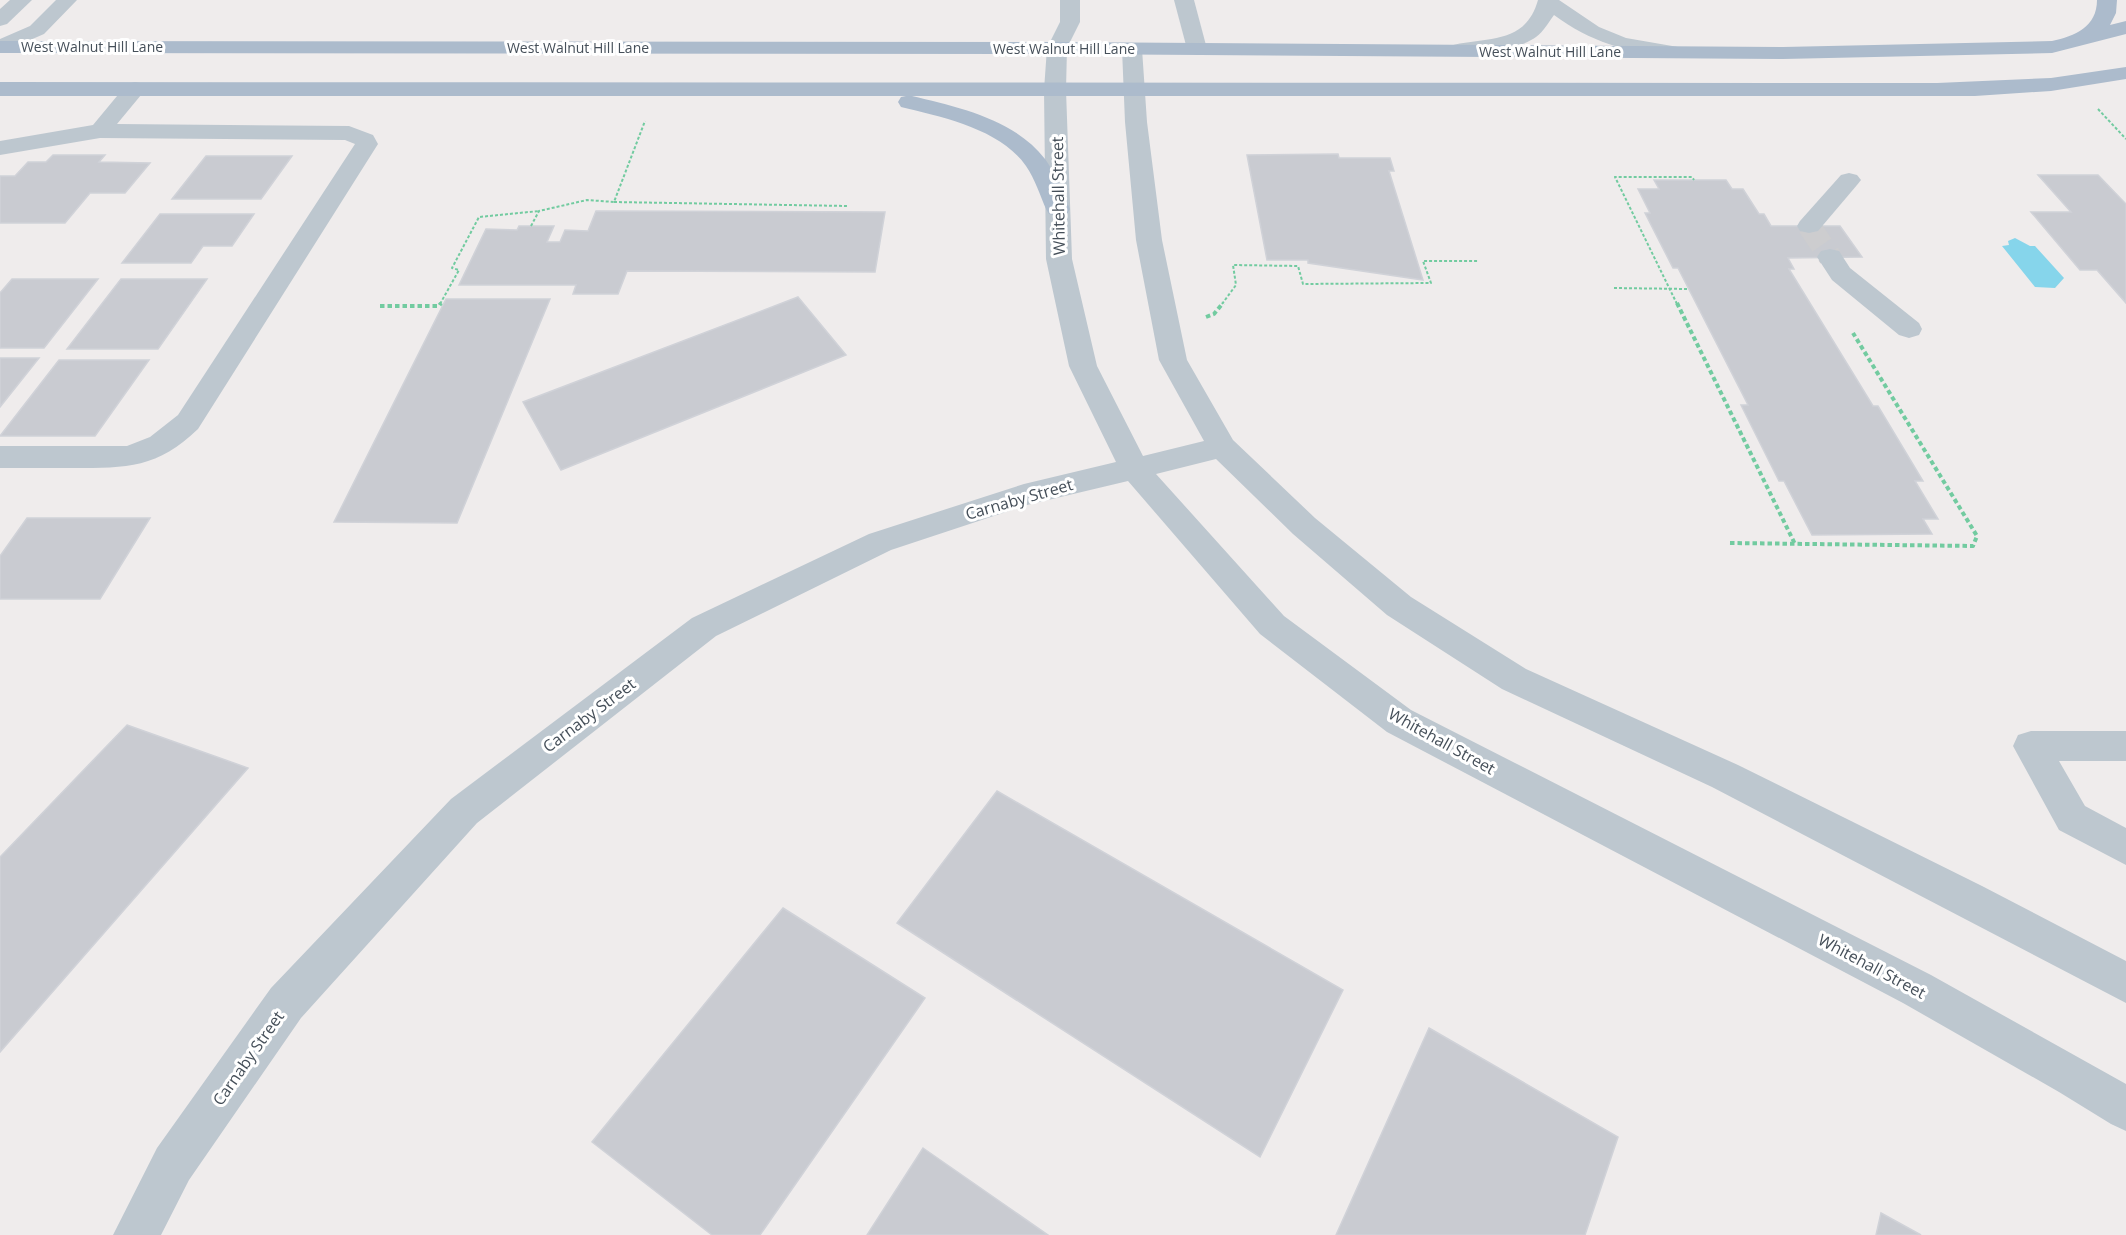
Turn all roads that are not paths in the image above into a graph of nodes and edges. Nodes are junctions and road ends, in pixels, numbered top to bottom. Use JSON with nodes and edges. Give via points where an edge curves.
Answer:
{"nodes":[{"id":1,"x":22,"y":0,"type":"edge"},
{"id":2,"x":67,"y":0,"type":"edge"},
{"id":3,"x":1070,"y":0,"type":"edge"},
{"id":4,"x":1184,"y":0,"type":"edge"},
{"id":5,"x":1548,"y":0,"type":"edge"},
{"id":6,"x":2107,"y":0,"type":"edge"},
{"id":7,"x":0,"y":20,"type":"edge"},
{"id":8,"x":2126,"y":27,"type":"edge"},
{"id":9,"x":2082,"y":40,"type":"junction"},
{"id":10,"x":0,"y":47,"type":"edge"},
{"id":11,"x":1057,"y":48,"type":"junction"},
{"id":12,"x":1132,"y":49,"type":"junction"},
{"id":13,"x":1197,"y":49,"type":"junction"},
{"id":14,"x":1444,"y":51,"type":"junction"},
{"id":15,"x":1688,"y":53,"type":"junction"},
{"id":16,"x":2126,"y":73,"type":"edge"},
{"id":17,"x":0,"y":89,"type":"edge"},
{"id":18,"x":135,"y":89,"type":"junction"},
{"id":19,"x":821,"y":90,"type":"junction"},
{"id":20,"x":1056,"y":90,"type":"junction"},
{"id":21,"x":1135,"y":90,"type":"junction"},
{"id":22,"x":100,"y":131,"type":"junction"},
{"id":23,"x":0,"y":148,"type":"edge"},
{"id":24,"x":1849,"y":180,"type":"dead end"},
{"id":25,"x":1058,"y":209,"type":"junction"},
{"id":26,"x":1809,"y":226,"type":"dead end"},
{"id":27,"x":1830,"y":257,"type":"tunnel mouth"},
{"id":28,"x":1909,"y":329,"type":"dead end"},
{"id":29,"x":1222,"y":447,"type":"junction"},
{"id":30,"x":0,"y":457,"type":"edge"},
{"id":31,"x":1134,"y":468,"type":"junction"},
{"id":32,"x":2126,"y":746,"type":"edge"},
{"id":33,"x":2126,"y":848,"type":"edge"},
{"id":34,"x":2126,"y":983,"type":"edge"},
{"id":35,"x":2074,"y":1077,"type":"junction"},
{"id":36,"x":2126,"y":1109,"type":"edge"},
{"id":37,"x":2126,"y":1124,"type":"edge"},
{"id":38,"x":136,"y":1235,"type":"edge"}],
"edges":[{"from":1,"to":7,"type":"street"},
{"from":2,"to":10,"type":"street","via":[[37,30]]},
{"from":3,"to":11,"type":"street","via":[[1070,22]]},
{"from":4,"to":13,"type":"street"},
{"from":5,"to":14,"type":"street","via":[[1545,15],[1519,38],[1497,47]]},
{"from":5,"to":15,"type":"street","via":[[1579,26],[1602,37],[1629,46]]},
{"from":6,"to":9,"type":"main road","via":[[2108,10],[2100,27]]},
{"from":8,"to":9,"type":"main road","name":"West Walnut Hill Lane"},
{"from":9,"to":15,"type":"main road","name":"West Walnut Hill Lane","via":[[2052,46],[1978,50]]},
{"from":10,"to":11,"type":"main road","name":"West Walnut Hill Lane"},
{"from":11,"to":12,"type":"main road","name":"West Walnut Hill Lane"},
{"from":11,"to":20,"type":"street","name":"Whitehall Street"},
{"from":12,"to":13,"type":"main road","name":"West Walnut Hill Lane"},
{"from":12,"to":21,"type":"street"},
{"from":13,"to":14,"type":"main road","name":"West Walnut Hill Lane"},
{"from":14,"to":15,"type":"main road","name":"West Walnut Hill Lane"},
{"from":16,"to":21,"type":"main road","via":[[2005,88]]},
{"from":17,"to":18,"type":"main road"},
{"from":18,"to":19,"type":"main road"},
{"from":18,"to":22,"type":"street"},
{"from":19,"to":20,"type":"main road"},
{"from":19,"to":25,"type":"main road","via":[[887,96],[948,111],[997,133],[1018,145],[1035,163]]},
{"from":20,"to":21,"type":"main road"},
{"from":20,"to":25,"type":"street","name":"Whitehall Street"},
{"from":21,"to":29,"type":"street","via":[[1149,240],[1173,360]]},
{"from":22,"to":23,"type":"street"},
{"from":22,"to":30,"type":"street","via":[[349,133],[367,144],[188,422],[175,435],[144,453],[127,457]]},
{"from":24,"to":26,"type":"street"},
{"from":25,"to":31,"type":"street","name":"Whitehall Street","via":[[1059,259],[1083,366]]},
{"from":27,"to":28,"type":"street","via":[[1841,274]]},
{"from":29,"to":31,"type":"street","name":"Carnaby Street"},
{"from":29,"to":34,"type":"street","via":[[1304,526],[1399,606],[1514,679],[1725,776]]},
{"from":31,"to":35,"type":"street","name":"Whitehall Street","via":[[1272,625],[1399,721],[1906,984]]},
{"from":31,"to":38,"type":"street","name":"Carnaby Street","via":[[1024,495],[880,542],[704,627],[473,804],[286,1002],[173,1164]]},
{"from":32,"to":33,"type":"street","via":[[2031,746],[2072,818]]},
{"from":35,"to":36,"type":"street","name":"Whitehall Street"},
{"from":35,"to":37,"type":"street"}]}
